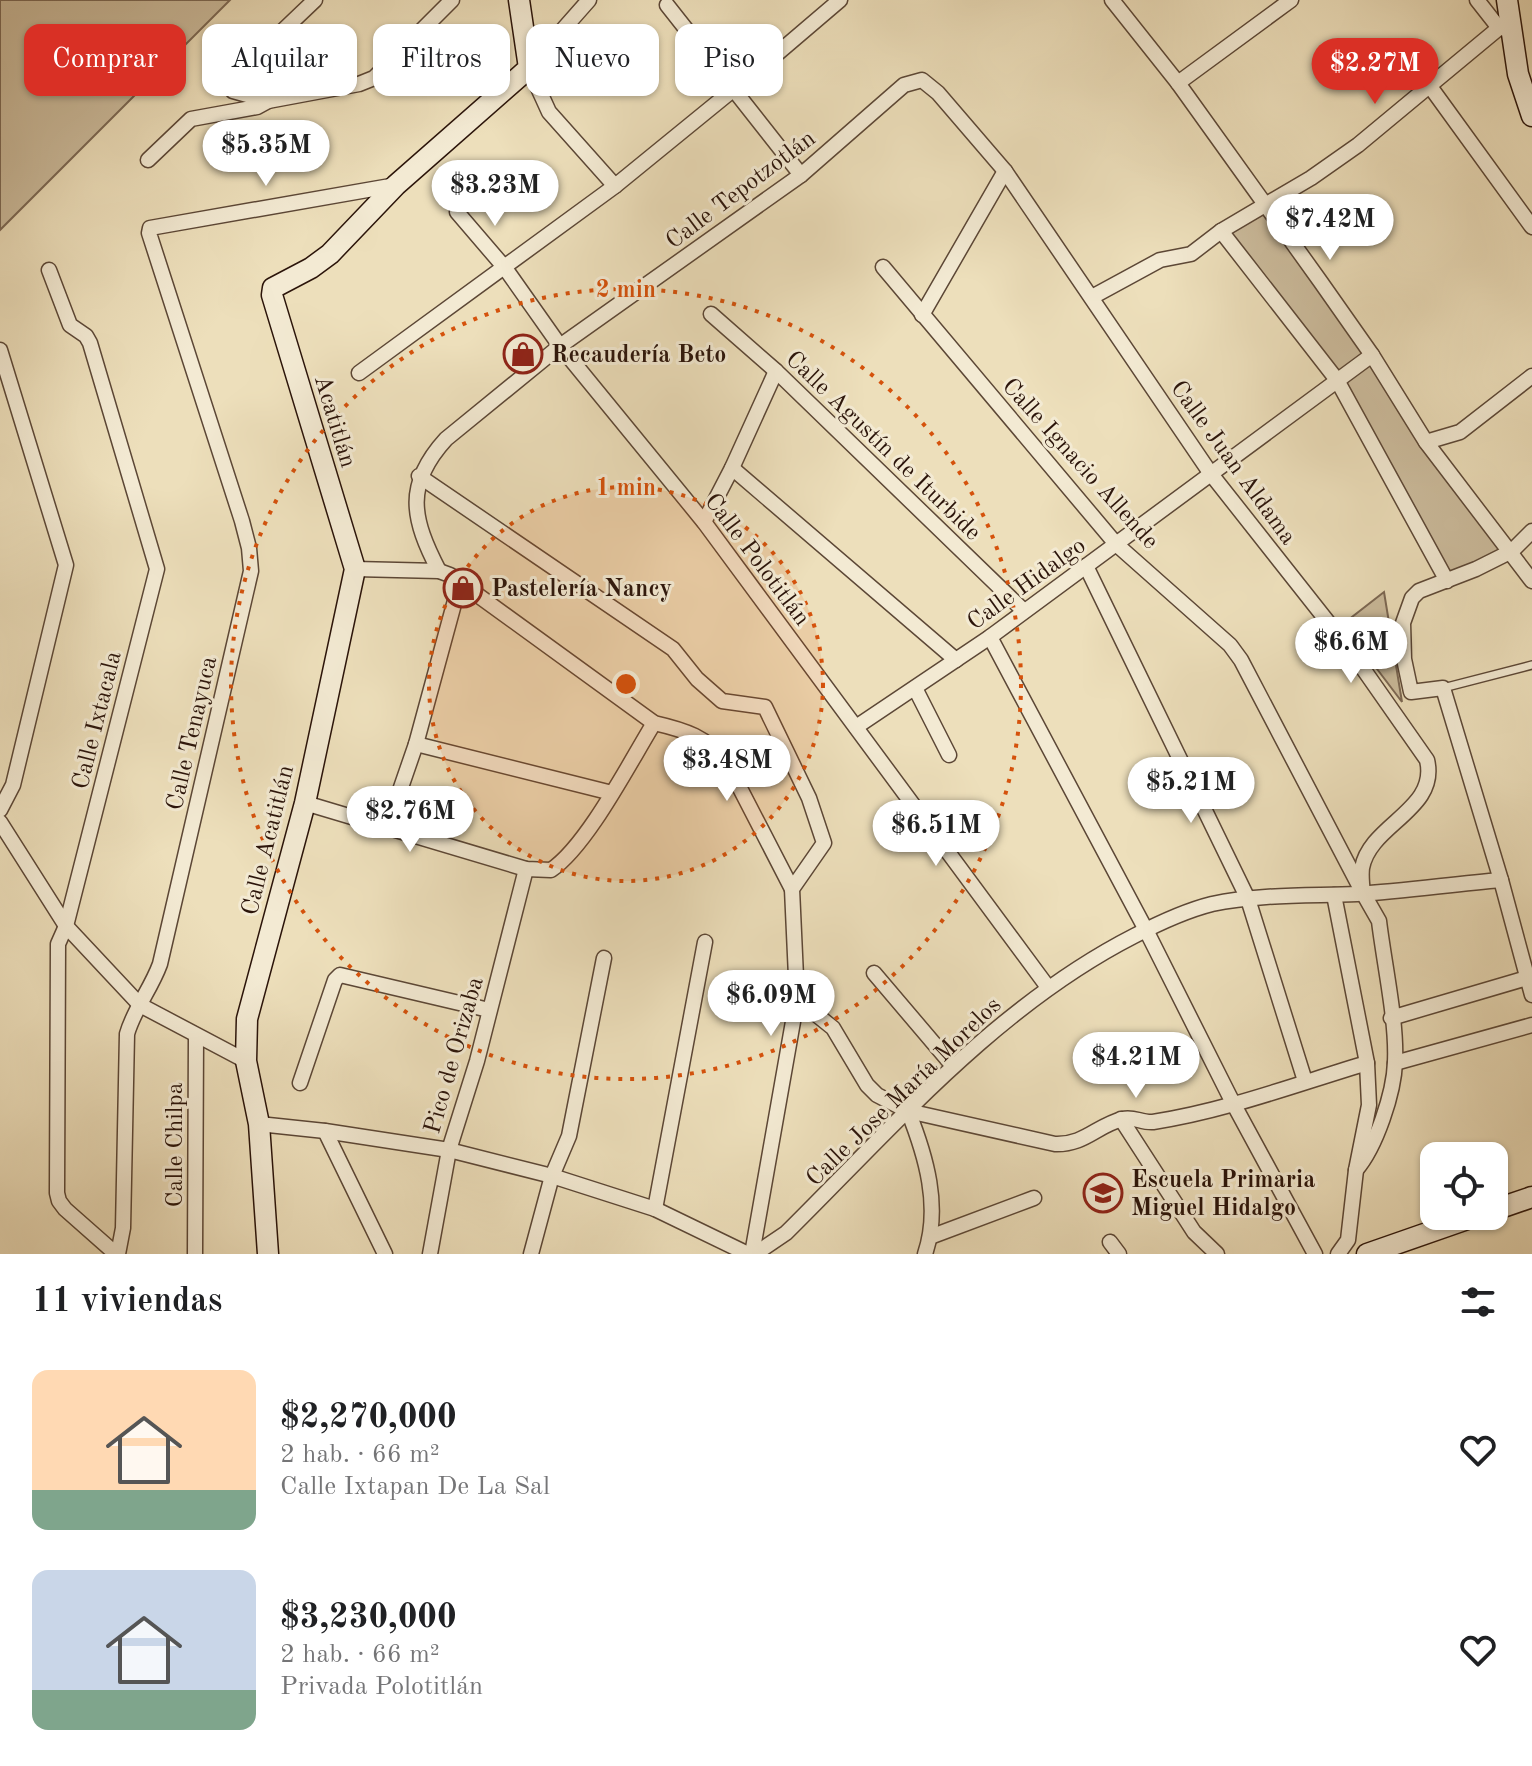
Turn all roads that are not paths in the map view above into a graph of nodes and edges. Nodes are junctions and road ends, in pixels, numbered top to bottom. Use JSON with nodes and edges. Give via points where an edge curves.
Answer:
{"nodes":[{"id":1,"x":315,"y":0,"type":"edge"},
{"id":2,"x":452,"y":0,"type":"edge"},
{"id":3,"x":519,"y":0,"type":"edge"},
{"id":4,"x":589,"y":0,"type":"edge"},
{"id":5,"x":840,"y":0,"type":"edge"},
{"id":6,"x":1112,"y":0,"type":"edge"},
{"id":7,"x":1291,"y":0,"type":"edge"},
{"id":8,"x":1477,"y":0,"type":"edge"},
{"id":9,"x":1507,"y":0,"type":"edge"},
{"id":10,"x":667,"y":5,"type":"dead end"},
{"id":11,"x":568,"y":24,"type":"edge"},
{"id":12,"x":682,"y":24,"type":"edge"},
{"id":13,"x":1505,"y":29,"type":"junction"},
{"id":14,"x":526,"y":48,"type":"edge"},
{"id":15,"x":783,"y":49,"type":"edge"},
{"id":16,"x":1516,"y":62,"type":"junction"},
{"id":17,"x":526,"y":71,"type":"edge"},
{"id":18,"x":1178,"y":83,"type":"junction"},
{"id":19,"x":904,"y":85,"type":"joint"},
{"id":20,"x":1429,"y":85,"type":"junction"},
{"id":21,"x":1532,"y":85,"type":"edge"},
{"id":22,"x":542,"y":96,"type":"edge"},
{"id":23,"x":725,"y":96,"type":"edge"},
{"id":24,"x":739,"y":96,"type":"edge"},
{"id":25,"x":268,"y":101,"type":"junction"},
{"id":26,"x":1532,"y":116,"type":"edge"},
{"id":27,"x":148,"y":160,"type":"dead end"},
{"id":28,"x":1005,"y":171,"type":"junction"},
{"id":29,"x":801,"y":175,"type":"junction"},
{"id":30,"x":396,"y":185,"type":"junction"},
{"id":31,"x":615,"y":186,"type":"junction"},
{"id":32,"x":1266,"y":205,"type":"junction"},
{"id":33,"x":457,"y":212,"type":"dead end"},
{"id":34,"x":1532,"y":227,"type":"edge"},
{"id":35,"x":1221,"y":231,"type":"junction"},
{"id":36,"x":883,"y":267,"type":"dead end"},
{"id":37,"x":505,"y":268,"type":"junction"},
{"id":38,"x":49,"y":270,"type":"dead end"},
{"id":39,"x":1092,"y":297,"type":"junction"},
{"id":40,"x":711,"y":314,"type":"dead end"},
{"id":41,"x":922,"y":315,"type":"junction"},
{"id":42,"x":560,"y":346,"type":"junction"},
{"id":43,"x":1372,"y":355,"type":"junction"},
{"id":44,"x":3,"y":357,"type":"edge"},
{"id":45,"x":776,"y":371,"type":"junction"},
{"id":46,"x":359,"y":373,"type":"dead end"},
{"id":47,"x":1532,"y":376,"type":"edge"},
{"id":48,"x":1337,"y":380,"type":"junction"},
{"id":49,"x":1426,"y":442,"type":"junction"},
{"id":50,"x":732,"y":468,"type":"junction"},
{"id":51,"x":1211,"y":474,"type":"junction"},
{"id":52,"x":419,"y":476,"type":"junction"},
{"id":53,"x":704,"y":522,"type":"junction"},
{"id":54,"x":1532,"y":531,"type":"edge"},
{"id":55,"x":1116,"y":544,"type":"junction"},
{"id":56,"x":1512,"y":551,"type":"junction"},
{"id":57,"x":1086,"y":566,"type":"junction"},
{"id":58,"x":355,"y":569,"type":"junction"},
{"id":59,"x":439,"y":571,"type":"junction"},
{"id":60,"x":1447,"y":581,"type":"junction"},
{"id":61,"x":1532,"y":581,"type":"edge"},
{"id":62,"x":460,"y":582,"type":"junction"},
{"id":63,"x":1024,"y":611,"type":"junction"},
{"id":64,"x":990,"y":637,"type":"junction"},
{"id":65,"x":956,"y":660,"type":"junction"},
{"id":66,"x":1532,"y":665,"type":"edge"},
{"id":67,"x":915,"y":688,"type":"junction"},
{"id":68,"x":1443,"y":688,"type":"junction"},
{"id":69,"x":654,"y":723,"type":"junction"},
{"id":70,"x":856,"y":727,"type":"junction"},
{"id":71,"x":416,"y":744,"type":"junction"},
{"id":72,"x":949,"y":755,"type":"dead end"},
{"id":73,"x":612,"y":793,"type":"junction"},
{"id":74,"x":305,"y":803,"type":"junction"},
{"id":75,"x":0,"y":810,"type":"edge"},
{"id":76,"x":0,"y":822,"type":"edge"},
{"id":77,"x":387,"y":828,"type":"junction"},
{"id":78,"x":526,"y":869,"type":"junction"},
{"id":79,"x":1501,"y":880,"type":"junction"},
{"id":80,"x":792,"y":889,"type":"junction"},
{"id":81,"x":1363,"y":893,"type":"junction"},
{"id":82,"x":1334,"y":895,"type":"junction"},
{"id":83,"x":1248,"y":899,"type":"junction"},
{"id":84,"x":66,"y":926,"type":"junction"},
{"id":85,"x":1146,"y":930,"type":"junction"},
{"id":86,"x":705,"y":942,"type":"dead end"},
{"id":87,"x":604,"y":958,"type":"dead end"},
{"id":88,"x":874,"y":973,"type":"dead end"},
{"id":89,"x":1527,"y":978,"type":"junction"},
{"id":90,"x":1047,"y":986,"type":"junction"},
{"id":91,"x":1532,"y":995,"type":"edge"},
{"id":92,"x":797,"y":999,"type":"junction"},
{"id":93,"x":140,"y":1005,"type":"junction"},
{"id":94,"x":489,"y":1010,"type":"junction"},
{"id":95,"x":1391,"y":1018,"type":"junction"},
{"id":96,"x":1532,"y":1025,"type":"edge"},
{"id":97,"x":196,"y":1036,"type":"junction"},
{"id":98,"x":246,"y":1061,"type":"junction"},
{"id":99,"x":1367,"y":1063,"type":"junction"},
{"id":100,"x":1395,"y":1063,"type":"junction"},
{"id":101,"x":953,"y":1066,"type":"junction"},
{"id":102,"x":1305,"y":1081,"type":"junction"},
{"id":103,"x":300,"y":1083,"type":"dead end"},
{"id":104,"x":1233,"y":1103,"type":"junction"},
{"id":105,"x":908,"y":1111,"type":"junction"},
{"id":106,"x":1121,"y":1119,"type":"junction"},
{"id":107,"x":259,"y":1124,"type":"junction"},
{"id":108,"x":325,"y":1131,"type":"junction"},
{"id":109,"x":449,"y":1150,"type":"junction"},
{"id":110,"x":1356,"y":1170,"type":"junction"},
{"id":111,"x":552,"y":1176,"type":"junction"},
{"id":112,"x":1532,"y":1197,"type":"edge"},
{"id":113,"x":1034,"y":1198,"type":"dead end"},
{"id":114,"x":1508,"y":1205,"type":"edge"},
{"id":115,"x":655,"y":1209,"type":"junction"},
{"id":116,"x":1436,"y":1230,"type":"edge"},
{"id":117,"x":930,"y":1237,"type":"junction"},
{"id":118,"x":117,"y":1254,"type":"edge"},
{"id":119,"x":195,"y":1254,"type":"edge"},
{"id":120,"x":268,"y":1254,"type":"edge"},
{"id":121,"x":385,"y":1254,"type":"edge"},
{"id":122,"x":430,"y":1254,"type":"edge"},
{"id":123,"x":531,"y":1254,"type":"edge"},
{"id":124,"x":752,"y":1254,"type":"edge"},
{"id":125,"x":925,"y":1254,"type":"edge"},
{"id":126,"x":1217,"y":1254,"type":"edge"},
{"id":127,"x":1315,"y":1254,"type":"edge"},
{"id":128,"x":1338,"y":1254,"type":"edge"},
{"id":129,"x":1367,"y":1254,"type":"edge"}],
"edges":[{"from":1,"to":25,"type":"street","via":[[230,81],[233,91]]},
{"from":2,"to":25,"type":"street","via":[[374,78]]},
{"from":3,"to":14,"type":"street"},
{"from":4,"to":11,"type":"street"},
{"from":5,"to":15,"type":"street"},
{"from":6,"to":18,"type":"street"},
{"from":7,"to":18,"type":"street"},
{"from":8,"to":13,"type":"street"},
{"from":9,"to":13,"type":"street"},
{"from":10,"to":12,"type":"street"},
{"from":13,"to":16,"type":"street"},
{"from":13,"to":20,"type":"street"},
{"from":16,"to":21,"type":"lane"},
{"from":16,"to":26,"type":"street"},
{"from":17,"to":30,"type":"street"},
{"from":18,"to":32,"type":"street"},
{"from":19,"to":28,"type":"street","name":"Calle Juan Aldama","via":[[922,80],[929,85]]},
{"from":19,"to":29,"type":"street","name":"Calle Tepotzotlán"},
{"from":20,"to":32,"type":"street","via":[[1358,145]]},
{"from":20,"to":34,"type":"street"},
{"from":22,"to":31,"type":"street","via":[[549,112]]},
{"from":23,"to":31,"type":"street"},
{"from":24,"to":29,"type":"street"},
{"from":25,"to":27,"type":"street","via":[[191,119]]},
{"from":28,"to":39,"type":"street","name":"Calle Juan Aldama"},
{"from":28,"to":41,"type":"street"},
{"from":29,"to":42,"type":"street","name":"Calle Tepotzotlán"},
{"from":30,"to":58,"type":"street","name":"Acatitlán","via":[[330,254],[273,288],[272,295]]},
{"from":30,"to":93,"type":"street","name":"Calle Tenayuca","via":[[150,228],[242,521],[251,571],[160,964]]},
{"from":31,"to":37,"type":"street"},
{"from":32,"to":35,"type":"street"},
{"from":32,"to":43,"type":"street"},
{"from":33,"to":37,"type":"street","name":"Calle Polotitlán"},
{"from":35,"to":39,"type":"street","via":[[1191,254],[1167,258]]},
{"from":35,"to":48,"type":"street"},
{"from":36,"to":41,"type":"street","name":"Calle Ignacio Allende"},
{"from":37,"to":42,"type":"street","name":"Calle Polotitlán"},
{"from":37,"to":46,"type":"street"},
{"from":38,"to":84,"type":"street","name":"Calle Ixtacala","via":[[70,325],[90,343],[157,569]]},
{"from":39,"to":51,"type":"street","name":"Calle Juan Aldama"},
{"from":40,"to":45,"type":"street","name":"Calle Agustín de Iturbide"},
{"from":41,"to":55,"type":"street","name":"Calle Ignacio Allende"},
{"from":42,"to":52,"type":"street","name":"Calle Tepotzotlán","via":[[446,439]]},
{"from":42,"to":53,"type":"street","name":"Calle Polotitlán"},
{"from":43,"to":48,"type":"street","name":"Calle Hidalgo"},
{"from":43,"to":49,"type":"street"},
{"from":44,"to":75,"type":"street","via":[[66,565],[13,785]]},
{"from":45,"to":50,"type":"street"},
{"from":45,"to":63,"type":"street","name":"Calle Agustín de Iturbide"},
{"from":47,"to":49,"type":"street","via":[[1460,432]]},
{"from":48,"to":51,"type":"street","name":"Calle Hidalgo"},
{"from":48,"to":60,"type":"street"},
{"from":49,"to":56,"type":"street"},
{"from":50,"to":53,"type":"street"},
{"from":50,"to":65,"type":"street"},
{"from":51,"to":55,"type":"street","name":"Calle Hidalgo"},
{"from":51,"to":81,"type":"street","name":"Calle Juan Aldama","via":[[1350,650],[1427,760],[1429,782],[1423,794],[1371,846],[1362,870]]},
{"from":52,"to":59,"type":"street","via":[[418,524]]},
{"from":52,"to":80,"type":"street","via":[[673,649],[722,701],[765,707],[809,798],[824,843]]},
{"from":53,"to":70,"type":"street","name":"Calle Polotitlán"},
{"from":54,"to":56,"type":"street"},
{"from":55,"to":57,"type":"street","name":"Calle Hidalgo"},
{"from":55,"to":81,"type":"street","name":"Calle Ignacio Allende","via":[[1241,660]]},
{"from":56,"to":60,"type":"street"},
{"from":56,"to":61,"type":"street"},
{"from":57,"to":63,"type":"street","name":"Calle Hidalgo"},
{"from":57,"to":83,"type":"street"},
{"from":58,"to":59,"type":"street"},
{"from":58,"to":74,"type":"street","name":"Calle Acatitlán"},
{"from":59,"to":62,"type":"street"},
{"from":60,"to":68,"type":"street","via":[[1419,591],[1407,606],[1403,623],[1411,692]]},
{"from":62,"to":69,"type":"street"},
{"from":62,"to":71,"type":"street"},
{"from":63,"to":64,"type":"street","name":"Calle Hidalgo"},
{"from":64,"to":65,"type":"street","name":"Calle Hidalgo"},
{"from":64,"to":85,"type":"street"},
{"from":65,"to":67,"type":"street","name":"Calle Hidalgo"},
{"from":66,"to":68,"type":"lane"},
{"from":67,"to":70,"type":"street","name":"Calle Hidalgo"},
{"from":67,"to":72,"type":"street"},
{"from":68,"to":79,"type":"street"},
{"from":69,"to":73,"type":"street"},
{"from":69,"to":80,"type":"street","via":[[702,737],[716,748]]},
{"from":70,"to":90,"type":"street","name":"Calle Polotitlán"},
{"from":71,"to":73,"type":"street"},
{"from":71,"to":77,"type":"street"},
{"from":73,"to":78,"type":"street","via":[[555,867]]},
{"from":74,"to":77,"type":"street"},
{"from":74,"to":98,"type":"street","name":"Calle Acatitlán","via":[[247,1019]]},
{"from":76,"to":84,"type":"street"},
{"from":77,"to":78,"type":"street"},
{"from":78,"to":94,"type":"street","name":"Pico de Orizaba"},
{"from":79,"to":81,"type":"street","name":"Calle Jose María Morelos"},
{"from":79,"to":89,"type":"street"},
{"from":80,"to":92,"type":"street"},
{"from":81,"to":82,"type":"street","name":"Calle Jose María Morelos"},
{"from":81,"to":95,"type":"street","name":"Calle Ignacio Allende","via":[[1379,921]]},
{"from":82,"to":83,"type":"street","name":"Calle Jose María Morelos"},
{"from":82,"to":99,"type":"street"},
{"from":83,"to":85,"type":"street","name":"Calle Jose María Morelos","via":[[1179,914]]},
{"from":83,"to":102,"type":"street"},
{"from":84,"to":93,"type":"street"},
{"from":84,"to":118,"type":"street","name":"Calle Ixtacala","via":[[58,944],[59,1201]]},
{"from":85,"to":90,"type":"street","name":"Calle Jose María Morelos"},
{"from":85,"to":104,"type":"street"},
{"from":86,"to":115,"type":"street"},
{"from":87,"to":111,"type":"street","via":[[569,1136]]},
{"from":88,"to":101,"type":"street"},
{"from":89,"to":91,"type":"street"},
{"from":89,"to":95,"type":"street"},
{"from":90,"to":101,"type":"street","name":"Calle Jose María Morelos"},
{"from":92,"to":105,"type":"street","via":[[833,1028],[872,1091]]},
{"from":92,"to":124,"type":"street"},
{"from":93,"to":97,"type":"street"},
{"from":93,"to":118,"type":"street","name":"Calle Tenayuca","via":[[127,1034],[123,1228]]},
{"from":94,"to":103,"type":"street","via":[[340,975]]},
{"from":94,"to":109,"type":"street","name":"Pico de Orizaba"},
{"from":95,"to":100,"type":"street","name":"Calle Ignacio Allende"},
{"from":96,"to":100,"type":"street"},
{"from":97,"to":98,"type":"street"},
{"from":97,"to":119,"type":"street","name":"Calle Chilpa"},
{"from":98,"to":107,"type":"street","name":"Calle Acatitlán"},
{"from":99,"to":102,"type":"street"},
{"from":99,"to":110,"type":"street","via":[[1369,1105]]},
{"from":100,"to":110,"type":"street","name":"Calle Ignacio Allende","via":[[1375,1139]]},
{"from":101,"to":105,"type":"street","name":"Calle Jose María Morelos"},
{"from":102,"to":104,"type":"street"},
{"from":104,"to":106,"type":"street","via":[[1150,1122]]},
{"from":104,"to":127,"type":"street"},
{"from":105,"to":106,"type":"street","via":[[1055,1144],[1077,1143]]},
{"from":105,"to":117,"type":"street","via":[[929,1183]]},
{"from":105,"to":124,"type":"street","name":"Calle Jose María Morelos","via":[[786,1233]]},
{"from":106,"to":126,"type":"street","via":[[1194,1232]]},
{"from":107,"to":108,"type":"street"},
{"from":107,"to":120,"type":"street","name":"Calle Acatitlán"},
{"from":108,"to":109,"type":"street"},
{"from":108,"to":121,"type":"street"},
{"from":109,"to":111,"type":"street"},
{"from":109,"to":122,"type":"street","name":"Pico de Orizaba"},
{"from":110,"to":128,"type":"street","via":[[1348,1240]]},
{"from":111,"to":115,"type":"street"},
{"from":111,"to":123,"type":"street"},
{"from":112,"to":114,"type":"street"},
{"from":113,"to":117,"type":"street"},
{"from":115,"to":124,"type":"street"},
{"from":116,"to":129,"type":"street"},
{"from":117,"to":125,"type":"street"}]}
